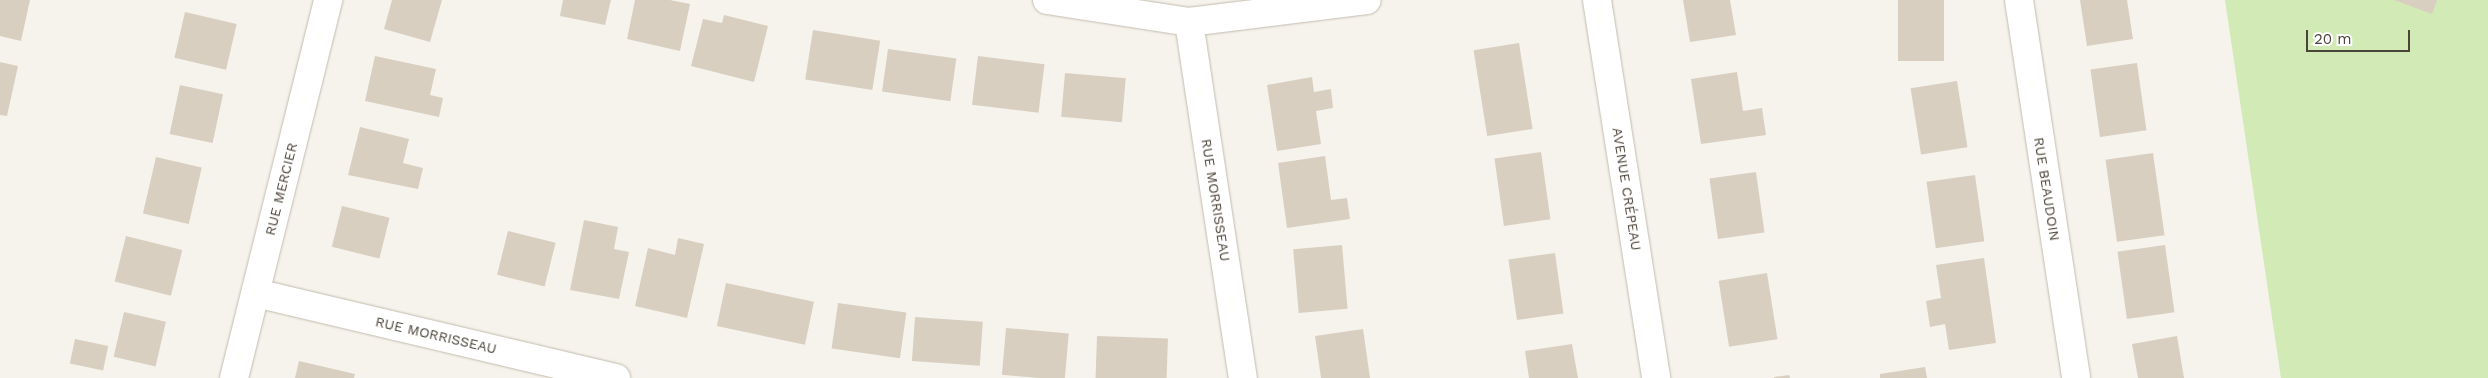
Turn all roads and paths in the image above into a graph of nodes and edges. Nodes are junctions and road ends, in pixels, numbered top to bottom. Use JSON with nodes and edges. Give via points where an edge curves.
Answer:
{"nodes":[{"id":1,"x":328,"y":0,"type":"edge"},
{"id":2,"x":1047,"y":0,"type":"edge"},
{"id":3,"x":1367,"y":0,"type":"edge"},
{"id":4,"x":1597,"y":0,"type":"edge"},
{"id":5,"x":2018,"y":0,"type":"edge"},
{"id":6,"x":1189,"y":22,"type":"junction"},
{"id":7,"x":256,"y":293,"type":"junction"},
{"id":8,"x":234,"y":378,"type":"edge"},
{"id":9,"x":616,"y":378,"type":"edge"},
{"id":10,"x":1243,"y":378,"type":"edge"},
{"id":11,"x":1656,"y":378,"type":"edge"},
{"id":12,"x":2076,"y":378,"type":"edge"}],
"edges":[{"from":1,"to":7,"type":"street","name":"RUE MERCIER"},
{"from":2,"to":6,"type":"street"},
{"from":3,"to":6,"type":"street"},
{"from":4,"to":11,"type":"street","name":"AVENUE CRÉPEAU"},
{"from":5,"to":12,"type":"street","name":"RUE BEAUDOIN"},
{"from":6,"to":10,"type":"street","name":"RUE MORRISSEAU"},
{"from":7,"to":8,"type":"street","name":"RUE MERCIER"},
{"from":7,"to":9,"type":"street","name":"RUE MORRISSEAU"}]}
